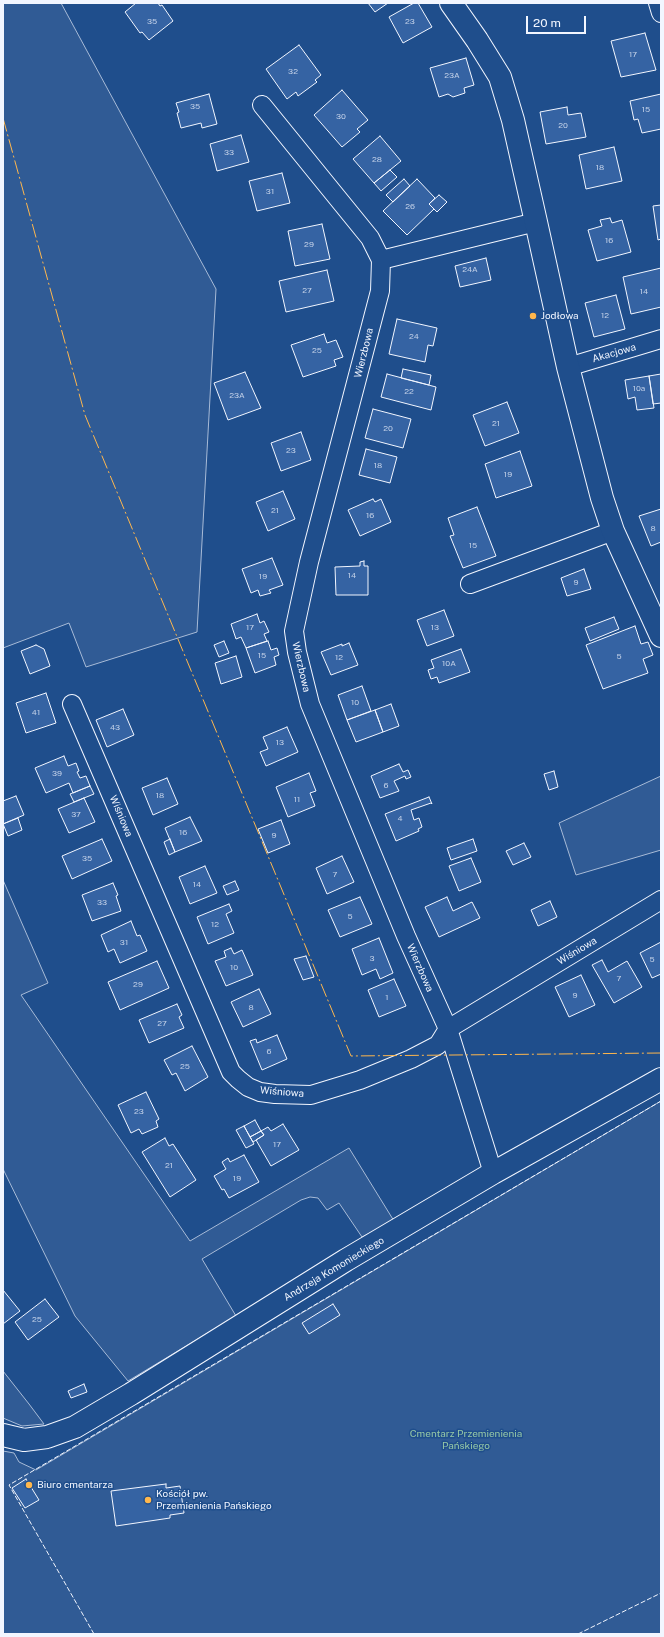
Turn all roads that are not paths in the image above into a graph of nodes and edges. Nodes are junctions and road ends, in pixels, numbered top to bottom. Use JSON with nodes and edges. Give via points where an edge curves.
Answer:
{"nodes":[{"id":1,"x":451,"y":3,"type":"edge"},
{"id":2,"x":658,"y":3,"type":"edge"},
{"id":3,"x":661,"y":13,"type":"edge"},
{"id":4,"x":262,"y":105,"type":"dead end"},
{"id":5,"x":536,"y":222,"type":"junction"},
{"id":6,"x":381,"y":260,"type":"junction"},
{"id":7,"x":661,"y":339,"type":"edge"},
{"id":8,"x":568,"y":367,"type":"junction"},
{"id":9,"x":613,"y":531,"type":"junction"},
{"id":10,"x":470,"y":584,"type":"dead end"},
{"id":11,"x":661,"y":636,"type":"edge"},
{"id":12,"x":72,"y":704,"type":"dead end"},
{"id":13,"x":661,"y":900,"type":"edge"},
{"id":14,"x":448,"y":1029,"type":"junction"},
{"id":15,"x":661,"y":1079,"type":"edge"},
{"id":16,"x":493,"y":1174,"type":"junction"},
{"id":17,"x":3,"y":1435,"type":"edge"}],
"edges":[{"from":1,"to":5,"type":"street","via":[[500,78]]},
{"from":2,"to":3,"type":"street"},
{"from":4,"to":6,"type":"street","name":"Wierzbowa","via":[[370,238]]},
{"from":5,"to":6,"type":"street"},
{"from":5,"to":8,"type":"street"},
{"from":6,"to":14,"type":"street","name":"Wierzbowa","via":[[380,291],[309,562],[294,631],[310,704],[406,936]]},
{"from":7,"to":8,"type":"street","name":"Akacjowa"},
{"from":8,"to":9,"type":"street"},
{"from":9,"to":10,"type":"street"},
{"from":9,"to":11,"type":"street"},
{"from":12,"to":14,"type":"street","name":"Wiśniowa","via":[[225,1058],[238,1080],[248,1088],[260,1092],[311,1094],[360,1080],[411,1059],[438,1045]]},
{"from":13,"to":14,"type":"street","name":"Wiśniowa"},
{"from":14,"to":16,"type":"street","name":"Wierzbowa"},
{"from":15,"to":16,"type":"street","name":"Andrzeja Komonieckiego"},
{"from":16,"to":17,"type":"street","name":"Andrzeja Komonieckiego","via":[[346,1260],[75,1427],[47,1437],[24,1440]]}]}
